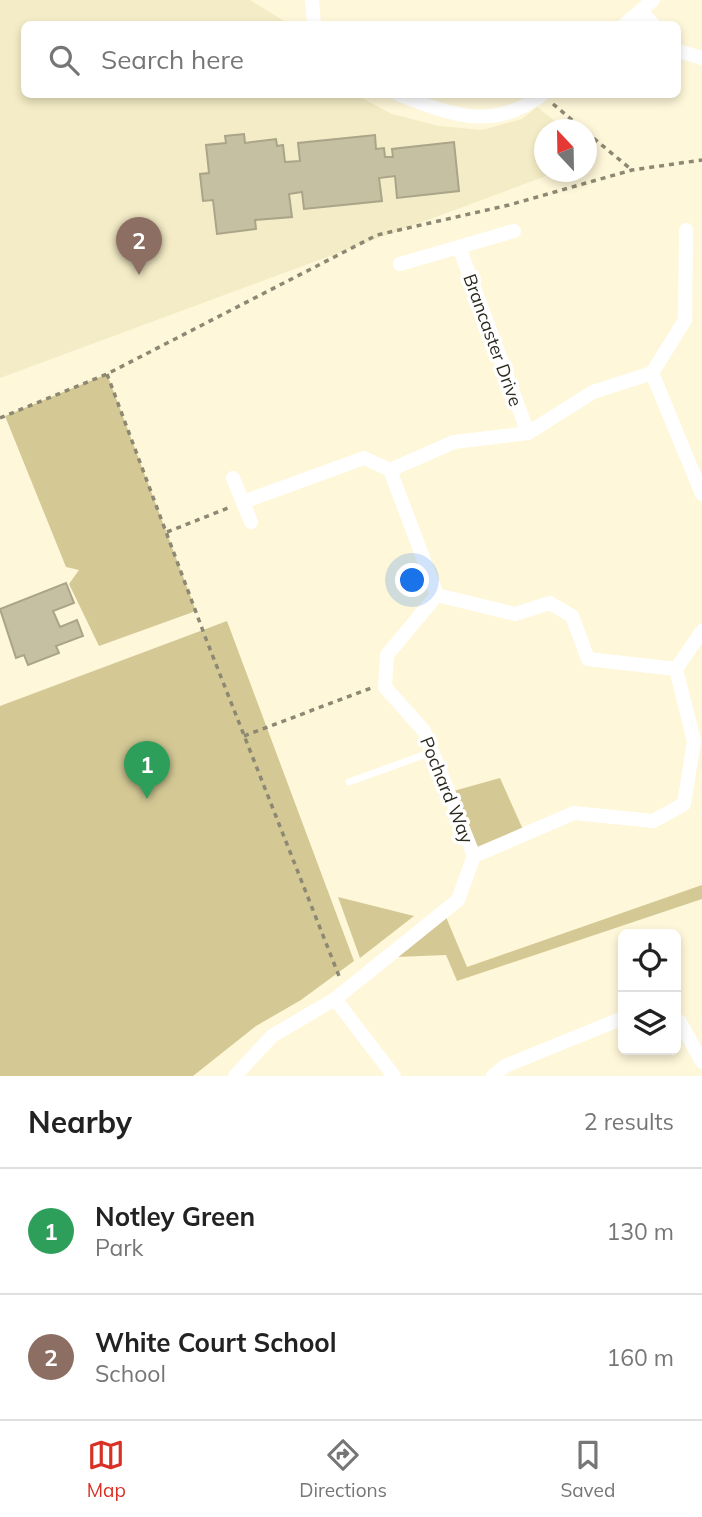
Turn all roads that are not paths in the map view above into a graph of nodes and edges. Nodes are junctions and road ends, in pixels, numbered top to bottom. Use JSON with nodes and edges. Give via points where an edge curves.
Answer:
{"nodes":[{"id":1,"x":312,"y":0,"type":"edge"},
{"id":2,"x":653,"y":0,"type":"edge"},
{"id":3,"x":641,"y":11,"type":"junction"},
{"id":4,"x":314,"y":21,"type":"edge"},
{"id":5,"x":629,"y":21,"type":"edge"},
{"id":6,"x":650,"y":21,"type":"edge"},
{"id":7,"x":681,"y":52,"type":"edge"},
{"id":8,"x":702,"y":58,"type":"edge"},
{"id":9,"x":408,"y":98,"type":"edge"},
{"id":10,"x":538,"y":98,"type":"edge"},
{"id":11,"x":686,"y":230,"type":"dead end"},
{"id":12,"x":514,"y":231,"type":"dead end"},
{"id":13,"x":459,"y":247,"type":"junction"},
{"id":14,"x":400,"y":264,"type":"dead end"},
{"id":15,"x":652,"y":373,"type":"junction"},
{"id":16,"x":528,"y":433,"type":"junction"},
{"id":17,"x":390,"y":470,"type":"junction"},
{"id":18,"x":233,"y":478,"type":"dead end"},
{"id":19,"x":702,"y":494,"type":"edge"},
{"id":20,"x":243,"y":502,"type":"junction"},
{"id":21,"x":251,"y":522,"type":"dead end"},
{"id":22,"x":437,"y":595,"type":"junction"},
{"id":23,"x":702,"y":631,"type":"edge"},
{"id":24,"x":676,"y":669,"type":"junction"},
{"id":25,"x":433,"y":751,"type":"junction"},
{"id":26,"x":349,"y":782,"type":"dead end"},
{"id":27,"x":474,"y":856,"type":"junction"},
{"id":28,"x":335,"y":999,"type":"junction"},
{"id":29,"x":618,"y":1020,"type":"edge"},
{"id":30,"x":681,"y":1024,"type":"edge"},
{"id":31,"x":702,"y":1062,"type":"edge"},
{"id":32,"x":235,"y":1076,"type":"edge"},
{"id":33,"x":394,"y":1076,"type":"edge"},
{"id":34,"x":494,"y":1076,"type":"edge"}],
"edges":[{"from":1,"to":4,"type":"street"},
{"from":2,"to":3,"type":"street"},
{"from":3,"to":5,"type":"street"},
{"from":3,"to":6,"type":"street"},
{"from":7,"to":8,"type":"street"},
{"from":9,"to":10,"type":"street","via":[[479,119],[518,111]]},
{"from":11,"to":15,"type":"street","via":[[685,320]]},
{"from":12,"to":13,"type":"street"},
{"from":13,"to":14,"type":"street"},
{"from":13,"to":16,"type":"street","name":"Brancaster Drive"},
{"from":15,"to":16,"type":"street","via":[[593,392]]},
{"from":15,"to":19,"type":"street"},
{"from":16,"to":17,"type":"street","via":[[454,442]]},
{"from":17,"to":20,"type":"street","via":[[364,458]]},
{"from":17,"to":22,"type":"street"},
{"from":18,"to":20,"type":"street"},
{"from":20,"to":21,"type":"street"},
{"from":22,"to":24,"type":"street","via":[[515,614],[550,603],[572,615],[588,659]]},
{"from":22,"to":25,"type":"street","name":"Pochard Way","via":[[387,655],[385,687],[424,731]]},
{"from":23,"to":24,"type":"street"},
{"from":24,"to":27,"type":"street","name":"Pochard Way","via":[[694,741],[684,804],[653,821],[574,813]]},
{"from":25,"to":26,"type":"lane"},
{"from":25,"to":27,"type":"street","name":"Pochard Way"},
{"from":27,"to":28,"type":"street","name":"Pochard Way","via":[[458,900]]},
{"from":28,"to":32,"type":"street","name":"Pochard Way","via":[[272,1036]]},
{"from":28,"to":33,"type":"street"},
{"from":29,"to":34,"type":"street","via":[[505,1066]]},
{"from":30,"to":31,"type":"street"}]}
